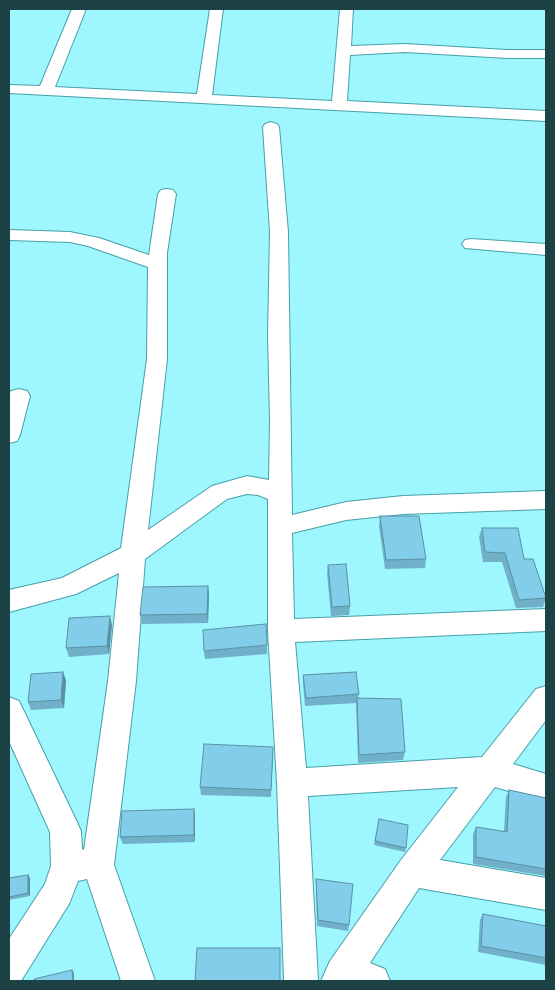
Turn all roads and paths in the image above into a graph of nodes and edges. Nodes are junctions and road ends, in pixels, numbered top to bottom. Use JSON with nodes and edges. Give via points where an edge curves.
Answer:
{"nodes":[{"id":1,"x":79,"y":9,"type":"edge"},
{"id":2,"x":217,"y":9,"type":"edge"},
{"id":3,"x":347,"y":9,"type":"edge"},
{"id":4,"x":344,"y":51,"type":"junction"},
{"id":5,"x":546,"y":54,"type":"edge"},
{"id":6,"x":9,"y":89,"type":"edge"},
{"id":7,"x":45,"y":92,"type":"junction"},
{"id":8,"x":204,"y":99,"type":"junction"},
{"id":9,"x":339,"y":105,"type":"junction"},
{"id":10,"x":546,"y":116,"type":"edge"},
{"id":11,"x":271,"y":127,"type":"dead end"},
{"id":12,"x":167,"y":194,"type":"dead end"},
{"id":13,"x":9,"y":235,"type":"edge"},
{"id":14,"x":471,"y":244,"type":"dead end"},
{"id":15,"x":546,"y":250,"type":"edge"},
{"id":16,"x":158,"y":264,"type":"junction"},
{"id":17,"x":19,"y":396,"type":"dead end"},
{"id":18,"x":9,"y":435,"type":"edge"},
{"id":19,"x":280,"y":494,"type":"junction"},
{"id":20,"x":546,"y":500,"type":"edge"},
{"id":21,"x":280,"y":527,"type":"junction"},
{"id":22,"x":133,"y":554,"type":"junction"},
{"id":23,"x":9,"y":601,"type":"edge"},
{"id":24,"x":546,"y":620,"type":"edge"},
{"id":25,"x":281,"y":631,"type":"junction"},
{"id":26,"x":544,"y":704,"type":"edge"},
{"id":27,"x":9,"y":710,"type":"edge"},
{"id":28,"x":489,"y":771,"type":"junction"},
{"id":29,"x":292,"y":783,"type":"junction"},
{"id":30,"x":546,"y":788,"type":"edge"},
{"id":31,"x":82,"y":865,"type":"junction"},
{"id":32,"x":412,"y":871,"type":"junction"},
{"id":33,"x":546,"y":894,"type":"edge"},
{"id":34,"x":9,"y":969,"type":"edge"},
{"id":35,"x":351,"y":979,"type":"edge"},
{"id":36,"x":138,"y":981,"type":"edge"},
{"id":37,"x":301,"y":981,"type":"edge"}],
"edges":[{"from":1,"to":7,"type":"street"},
{"from":2,"to":8,"type":"street"},
{"from":3,"to":4,"type":"street"},
{"from":4,"to":5,"type":"street","via":[[405,48]]},
{"from":4,"to":9,"type":"street"},
{"from":6,"to":7,"type":"street"},
{"from":7,"to":8,"type":"street"},
{"from":8,"to":9,"type":"street"},
{"from":9,"to":10,"type":"street"},
{"from":11,"to":19,"type":"street","via":[[279,232]]},
{"from":12,"to":16,"type":"street"},
{"from":13,"to":16,"type":"street","via":[[70,237]]},
{"from":14,"to":15,"type":"street"},
{"from":16,"to":22,"type":"street","via":[[157,360]]},
{"from":17,"to":18,"type":"street"},
{"from":19,"to":21,"type":"street"},
{"from":19,"to":22,"type":"street","via":[[247,485],[220,492]]},
{"from":20,"to":21,"type":"street","via":[[403,505],[346,511]]},
{"from":21,"to":25,"type":"street"},
{"from":22,"to":23,"type":"street","via":[[67,587]]},
{"from":22,"to":31,"type":"street","via":[[122,681]]},
{"from":24,"to":25,"type":"street"},
{"from":25,"to":29,"type":"street"},
{"from":26,"to":28,"type":"street"},
{"from":27,"to":31,"type":"street"},
{"from":28,"to":29,"type":"street"},
{"from":28,"to":30,"type":"street"},
{"from":28,"to":32,"type":"street"},
{"from":29,"to":37,"type":"street"},
{"from":31,"to":34,"type":"street","via":[[58,893]]},
{"from":31,"to":36,"type":"street"},
{"from":32,"to":33,"type":"street"},
{"from":32,"to":35,"type":"street"}]}
